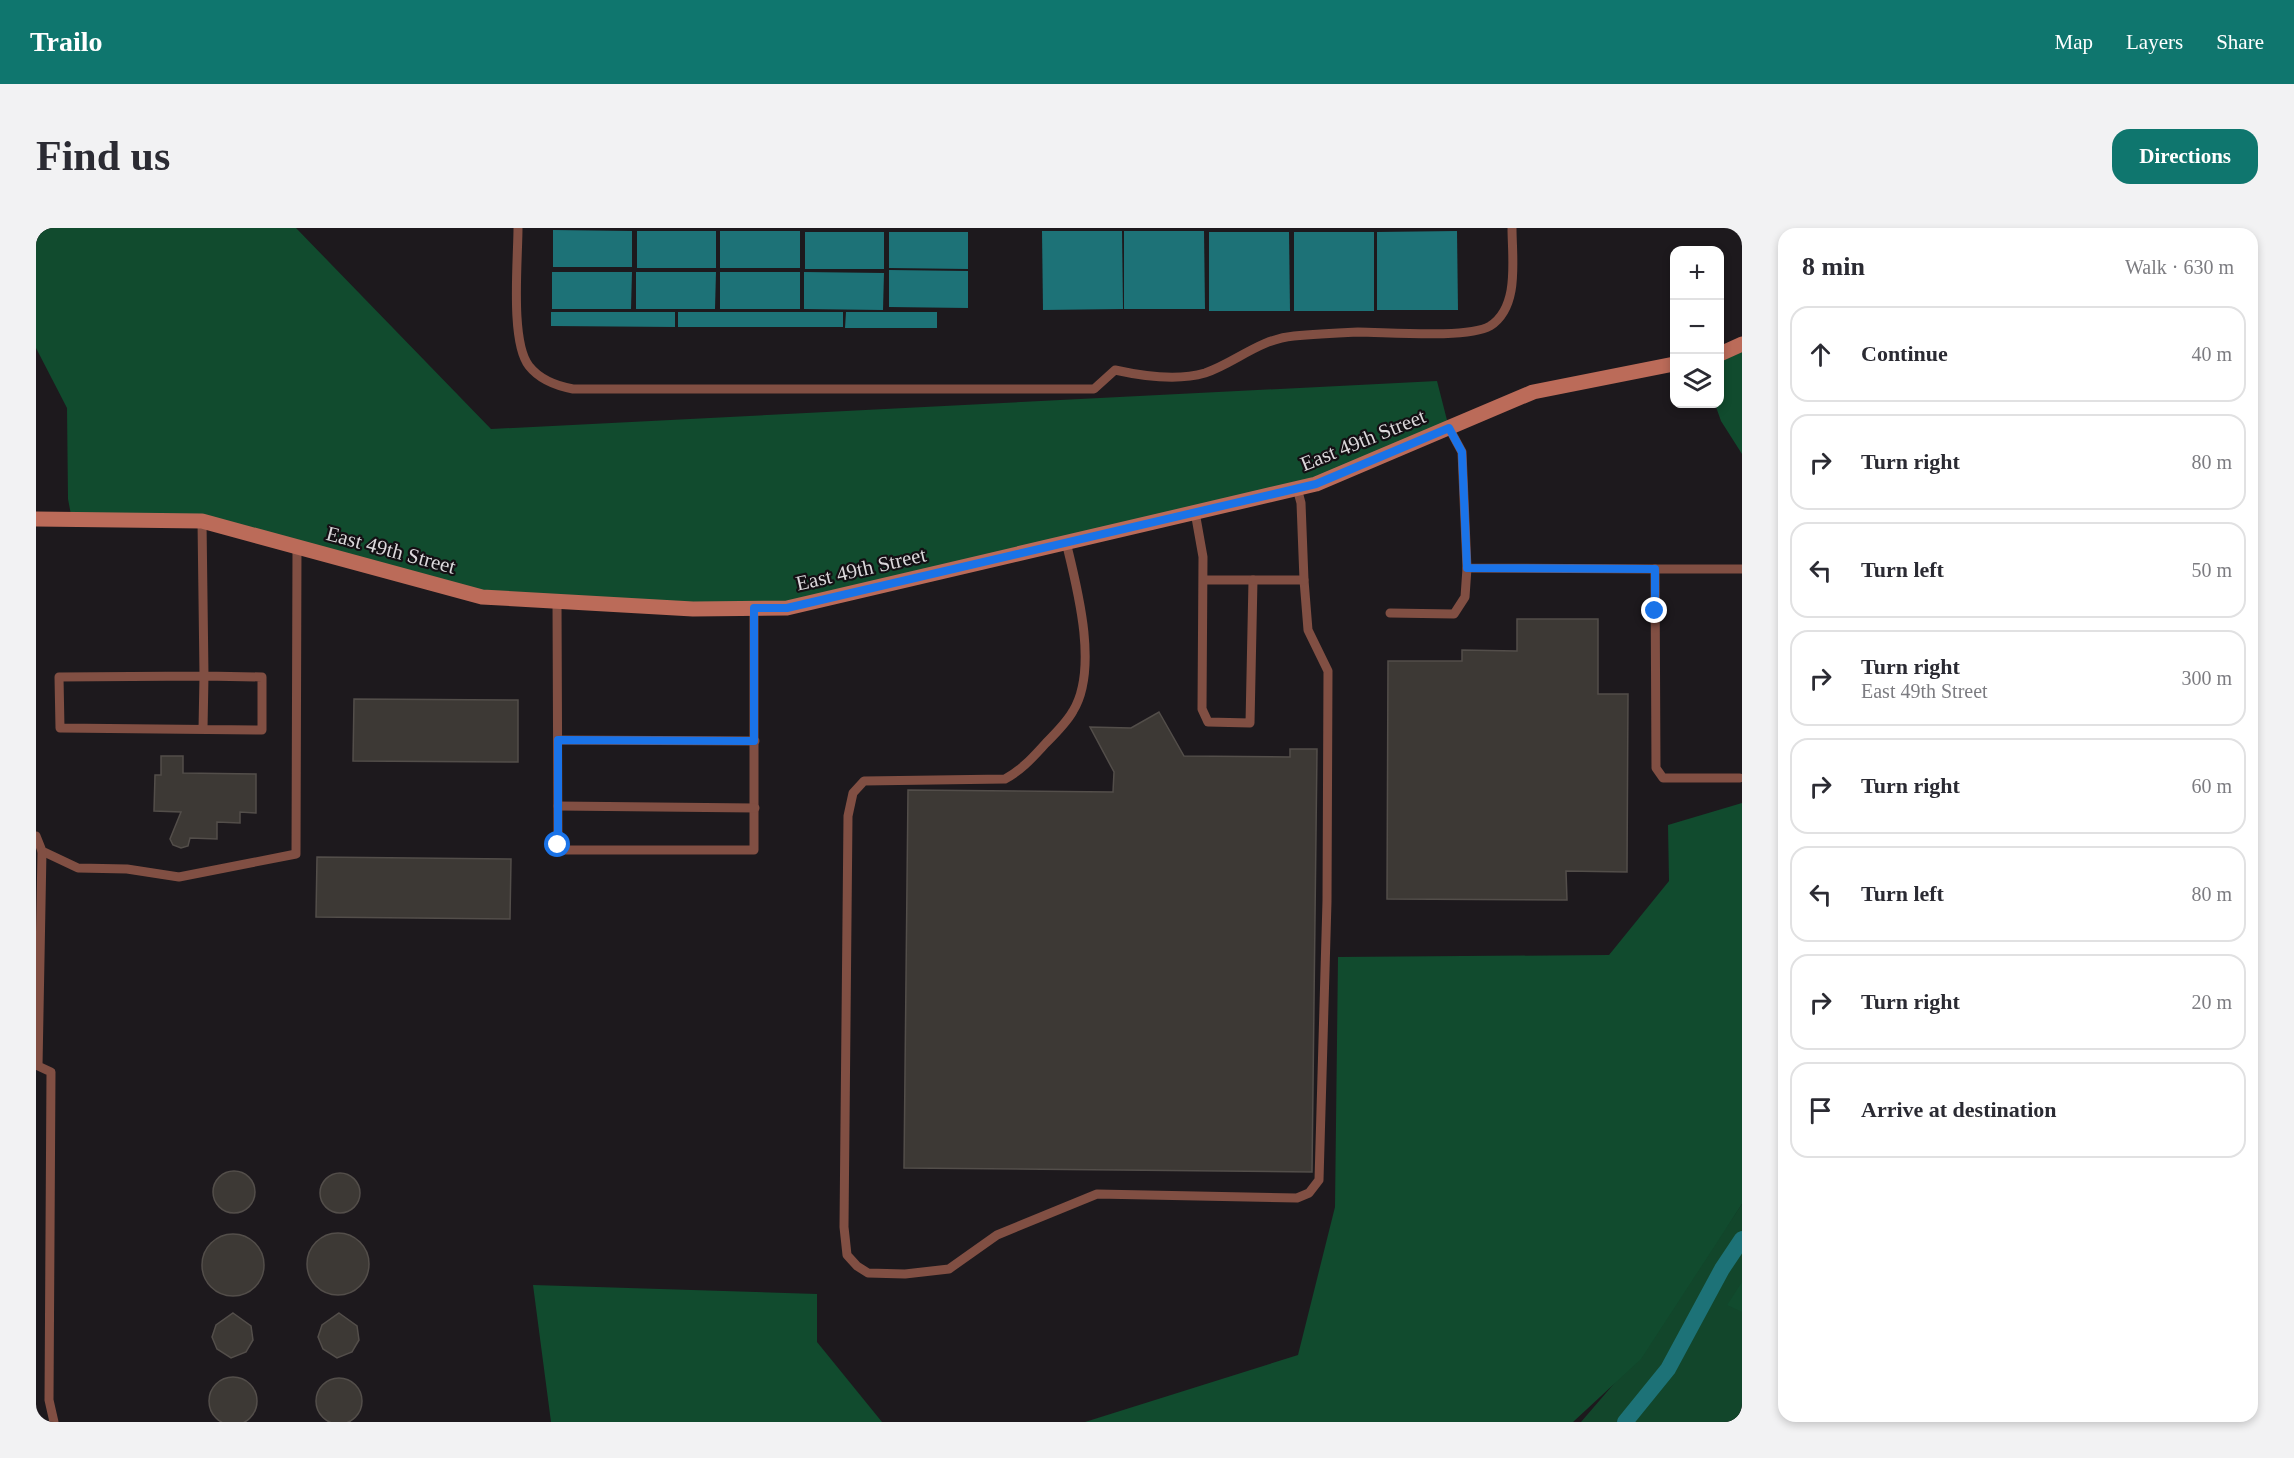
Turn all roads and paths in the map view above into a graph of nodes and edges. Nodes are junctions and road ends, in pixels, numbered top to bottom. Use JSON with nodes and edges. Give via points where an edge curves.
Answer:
{"nodes":[{"id":1,"x":518,"y":228,"type":"edge"},
{"id":2,"x":1512,"y":228,"type":"edge"},
{"id":3,"x":1742,"y":345,"type":"edge"},
{"id":4,"x":1724,"y":352,"type":"edge"},
{"id":5,"x":1670,"y":365,"type":"edge"},
{"id":6,"x":1449,"y":428,"type":"junction"},
{"id":7,"x":1297,"y":489,"type":"junction"},
{"id":8,"x":1195,"y":512,"type":"junction"},
{"id":9,"x":36,"y":519,"type":"edge"},
{"id":10,"x":202,"y":521,"type":"junction"},
{"id":11,"x":1066,"y":542,"type":"junction"},
{"id":12,"x":297,"y":547,"type":"junction"},
{"id":13,"x":1467,"y":568,"type":"junction"},
{"id":14,"x":1655,"y":569,"type":"junction"},
{"id":15,"x":1742,"y":569,"type":"edge"},
{"id":16,"x":1203,"y":580,"type":"junction"},
{"id":17,"x":1253,"y":580,"type":"junction"},
{"id":18,"x":1304,"y":580,"type":"junction"},
{"id":19,"x":557,"y":601,"type":"junction"},
{"id":20,"x":754,"y":608,"type":"junction"},
{"id":21,"x":1390,"y":613,"type":"dead end"},
{"id":22,"x":204,"y":676,"type":"junction"},
{"id":23,"x":203,"y":729,"type":"junction"},
{"id":24,"x":558,"y":740,"type":"junction"},
{"id":25,"x":754,"y":741,"type":"junction"},
{"id":26,"x":1740,"y":778,"type":"dead end"},
{"id":27,"x":558,"y":806,"type":"junction"},
{"id":28,"x":755,"y":808,"type":"junction"},
{"id":29,"x":36,"y":836,"type":"edge"},
{"id":30,"x":42,"y":851,"type":"junction"},
{"id":31,"x":54,"y":1422,"type":"edge"}],
"edges":[{"from":1,"to":2,"type":"lane","via":[[516,327],[528,366],[554,386],[1094,389],[1115,370],[1138,375],[1207,372],[1239,354],[1290,336],[1465,332],[1490,326],[1509,300]]},
{"from":3,"to":4,"type":"street"},
{"from":5,"to":6,"type":"street","name":"East 49th Street","via":[[1533,392]]},
{"from":6,"to":7,"type":"street","name":"East 49th Street"},
{"from":6,"to":13,"type":"lane","via":[[1462,452]]},
{"from":7,"to":8,"type":"street","name":"East 49th Street"},
{"from":7,"to":18,"type":"lane"},
{"from":8,"to":11,"type":"street","name":"East 49th Street"},
{"from":8,"to":16,"type":"lane"},
{"from":9,"to":10,"type":"street","name":"East 49th Street"},
{"from":10,"to":12,"type":"street","name":"East 49th Street"},
{"from":10,"to":22,"type":"lane"},
{"from":11,"to":18,"type":"lane","via":[[1083,630],[1082,682],[1073,711],[1050,740],[1020,772],[1005,780],[864,781],[853,793],[848,816],[844,1227],[847,1255],[868,1273],[949,1269],[997,1235],[1097,1194],[1297,1198],[1309,1193],[1319,1180],[1327,901],[1328,671],[1308,630]]},
{"from":11,"to":20,"type":"street","name":"East 49th Street","via":[[787,608]]},
{"from":12,"to":19,"type":"street","name":"East 49th Street","via":[[482,597]]},
{"from":12,"to":30,"type":"lane","via":[[296,854],[179,877],[127,869],[78,868]]},
{"from":13,"to":14,"type":"lane"},
{"from":13,"to":21,"type":"lane","via":[[1465,597],[1454,614]]},
{"from":14,"to":15,"type":"lane"},
{"from":14,"to":26,"type":"lane","via":[[1656,768],[1663,778]]},
{"from":16,"to":17,"type":"lane"},
{"from":16,"to":17,"type":"lane","via":[[1202,709],[1208,722],[1250,723]]},
{"from":17,"to":18,"type":"lane"},
{"from":19,"to":20,"type":"street","name":"East 49th Street","via":[[693,609]]},
{"from":19,"to":24,"type":"lane"},
{"from":20,"to":25,"type":"lane"},
{"from":22,"to":23,"type":"lane"},
{"from":22,"to":23,"type":"lane","via":[[262,677],[262,730]]},
{"from":22,"to":23,"type":"lane","via":[[59,677],[60,728]]},
{"from":24,"to":25,"type":"lane"},
{"from":24,"to":27,"type":"lane"},
{"from":25,"to":28,"type":"lane"},
{"from":27,"to":28,"type":"lane"},
{"from":27,"to":28,"type":"lane","via":[[561,850],[752,852]]},
{"from":29,"to":30,"type":"lane"},
{"from":30,"to":31,"type":"lane","via":[[38,1066],[51,1072],[49,1400]]}]}
